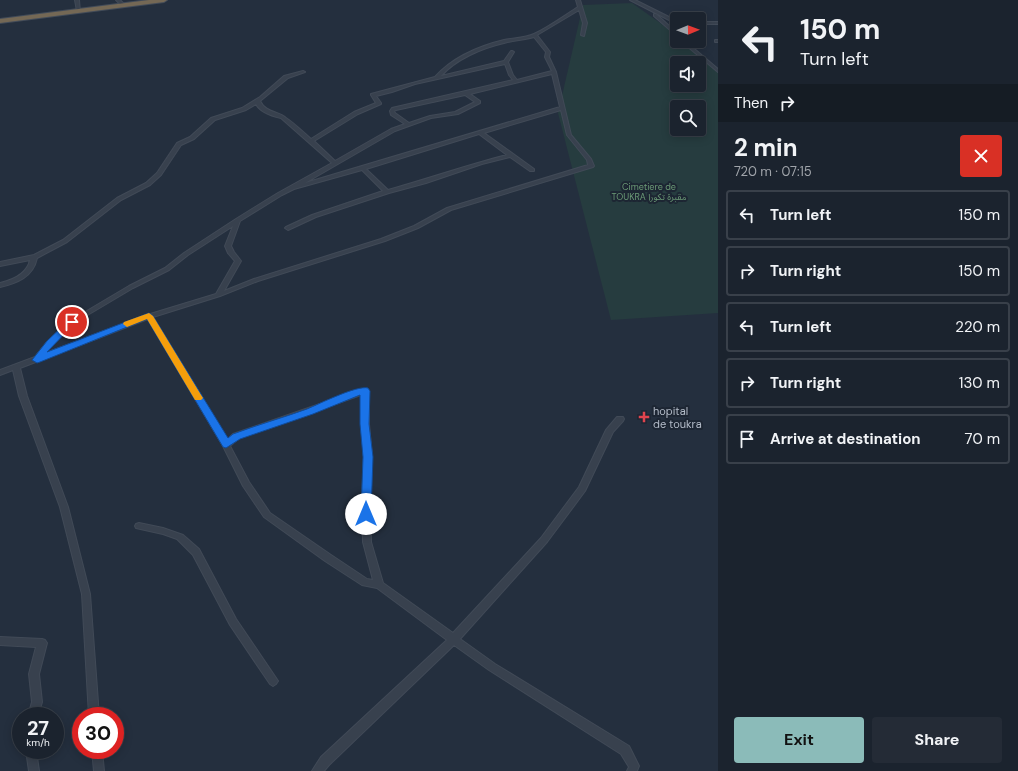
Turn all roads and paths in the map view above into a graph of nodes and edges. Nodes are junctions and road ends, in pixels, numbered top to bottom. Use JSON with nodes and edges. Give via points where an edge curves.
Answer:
{"nodes":[{"id":1,"x":77,"y":0,"type":"edge"},
{"id":2,"x":164,"y":0,"type":"edge"},
{"id":3,"x":578,"y":0,"type":"edge"},
{"id":4,"x":626,"y":0,"type":"edge"},
{"id":5,"x":634,"y":1,"type":"edge"},
{"id":6,"x":120,"y":3,"type":"edge"},
{"id":7,"x":581,"y":7,"type":"junction"},
{"id":8,"x":648,"y":10,"type":"junction"},
{"id":9,"x":79,"y":11,"type":"junction"},
{"id":10,"x":670,"y":20,"type":"edge"},
{"id":11,"x":0,"y":21,"type":"edge"},
{"id":12,"x":706,"y":23,"type":"edge"},
{"id":13,"x":718,"y":23,"type":"edge"},
{"id":14,"x":670,"y":29,"type":"edge"},
{"id":15,"x":535,"y":35,"type":"junction"},
{"id":16,"x":583,"y":35,"type":"dead end"},
{"id":17,"x":692,"y":48,"type":"edge"},
{"id":18,"x":512,"y":52,"type":"dead end"},
{"id":19,"x":506,"y":62,"type":"junction"},
{"id":20,"x":718,"y":71,"type":"edge"},
{"id":21,"x":304,"y":72,"type":"dead end"},
{"id":22,"x":554,"y":72,"type":"junction"},
{"id":23,"x":436,"y":78,"type":"junction"},
{"id":24,"x":516,"y":81,"type":"junction"},
{"id":25,"x":466,"y":93,"type":"junction"},
{"id":26,"x":257,"y":101,"type":"junction"},
{"id":27,"x":387,"y":107,"type":"dead end"},
{"id":28,"x":562,"y":108,"type":"junction"},
{"id":29,"x":392,"y":111,"type":"junction"},
{"id":30,"x":408,"y":124,"type":"junction"},
{"id":31,"x":479,"y":132,"type":"junction"},
{"id":32,"x":311,"y":141,"type":"junction"},
{"id":33,"x":512,"y":155,"type":"junction"},
{"id":34,"x":335,"y":163,"type":"junction"},
{"id":35,"x":362,"y":168,"type":"junction"},
{"id":36,"x":532,"y":170,"type":"dead end"},
{"id":37,"x":292,"y":188,"type":"junction"},
{"id":38,"x":387,"y":192,"type":"junction"},
{"id":39,"x":238,"y":220,"type":"junction"},
{"id":40,"x":288,"y":228,"type":"dead end"},
{"id":41,"x":34,"y":257,"type":"dead end"},
{"id":42,"x":0,"y":264,"type":"edge"},
{"id":43,"x":0,"y":285,"type":"edge"},
{"id":44,"x":218,"y":295,"type":"junction"},
{"id":45,"x":149,"y":316,"type":"junction"},
{"id":46,"x":37,"y":360,"type":"junction"},
{"id":47,"x":16,"y":367,"type":"junction"},
{"id":48,"x":0,"y":373,"type":"edge"},
{"id":49,"x":620,"y":419,"type":"dead end"},
{"id":50,"x":226,"y":444,"type":"junction"},
{"id":51,"x":139,"y":526,"type":"dead end"},
{"id":52,"x":379,"y":585,"type":"junction"},
{"id":53,"x":454,"y":639,"type":"junction"},
{"id":54,"x":0,"y":641,"type":"edge"},
{"id":55,"x":273,"y":681,"type":"dead end"},
{"id":56,"x":36,"y":707,"type":"edge"},
{"id":57,"x":93,"y":707,"type":"edge"},
{"id":58,"x":32,"y":759,"type":"edge"},
{"id":59,"x":98,"y":759,"type":"edge"},
{"id":60,"x":34,"y":771,"type":"edge"},
{"id":61,"x":99,"y":771,"type":"edge"},
{"id":62,"x":317,"y":771,"type":"edge"},
{"id":63,"x":632,"y":771,"type":"edge"}],
"edges":[{"from":1,"to":9,"type":"street"},
{"from":2,"to":6,"type":"highway"},
{"from":3,"to":7,"type":"street"},
{"from":4,"to":5,"type":"street"},
{"from":5,"to":8,"type":"street"},
{"from":6,"to":9,"type":"highway"},
{"from":7,"to":15,"type":"street"},
{"from":7,"to":16,"type":"street","via":[[585,23]]},
{"from":8,"to":10,"type":"street"},
{"from":8,"to":14,"type":"street"},
{"from":9,"to":11,"type":"highway"},
{"from":12,"to":13,"type":"street"},
{"from":15,"to":22,"type":"street","via":[[548,52],[547,57]]},
{"from":15,"to":23,"type":"street","via":[[498,43],[476,52],[454,62]]},
{"from":17,"to":20,"type":"street"},
{"from":18,"to":19,"type":"street"},
{"from":19,"to":23,"type":"street"},
{"from":19,"to":24,"type":"street"},
{"from":21,"to":26,"type":"street","via":[[286,77]]},
{"from":22,"to":24,"type":"street"},
{"from":22,"to":28,"type":"street"},
{"from":23,"to":32,"type":"street","via":[[373,95],[381,104],[356,113]]},
{"from":24,"to":25,"type":"street"},
{"from":25,"to":29,"type":"street"},
{"from":25,"to":30,"type":"street","via":[[478,102],[456,113]]},
{"from":26,"to":32,"type":"street","via":[[260,107],[283,117]]},
{"from":26,"to":42,"type":"street","via":[[244,109],[213,119],[192,138],[179,144],[159,174],[148,184],[119,199],[64,241],[35,257]]},
{"from":27,"to":29,"type":"street"},
{"from":28,"to":31,"type":"street"},
{"from":28,"to":44,"type":"street","via":[[569,135],[591,166],[449,209],[416,227],[383,240],[256,280]]},
{"from":29,"to":30,"type":"street"},
{"from":30,"to":34,"type":"street","via":[[392,130]]},
{"from":31,"to":33,"type":"street"},
{"from":31,"to":35,"type":"street"},
{"from":32,"to":34,"type":"street"},
{"from":33,"to":36,"type":"street"},
{"from":33,"to":38,"type":"street"},
{"from":34,"to":37,"type":"street"},
{"from":35,"to":37,"type":"street"},
{"from":35,"to":38,"type":"street"},
{"from":37,"to":39,"type":"street"},
{"from":38,"to":40,"type":"street","via":[[314,216]]},
{"from":39,"to":44,"type":"street","via":[[228,246],[238,261]]},
{"from":39,"to":46,"type":"street","via":[[167,269],[72,322]]},
{"from":41,"to":43,"type":"street","via":[[33,266],[25,275]]},
{"from":44,"to":45,"type":"street"},
{"from":45,"to":46,"type":"street"},
{"from":45,"to":50,"type":"street"},
{"from":46,"to":47,"type":"street"},
{"from":47,"to":48,"type":"street"},
{"from":47,"to":57,"type":"street","via":[[23,396],[64,507],[86,594]]},
{"from":49,"to":53,"type":"street","via":[[610,430],[582,489],[548,534]]},
{"from":50,"to":52,"type":"street","via":[[246,484],[267,515],[366,582]]},
{"from":50,"to":52,"type":"street","via":[[236,436],[365,391],[368,457],[367,542]]},
{"from":51,"to":55,"type":"street","via":[[180,537],[196,552],[233,622]]},
{"from":52,"to":53,"type":"street"},
{"from":53,"to":62,"type":"street","via":[[325,760]]},
{"from":53,"to":63,"type":"street","via":[[625,750],[634,766]]},
{"from":54,"to":56,"type":"street","via":[[42,643],[34,674]]},
{"from":58,"to":60,"type":"street"},
{"from":59,"to":61,"type":"street"}]}
